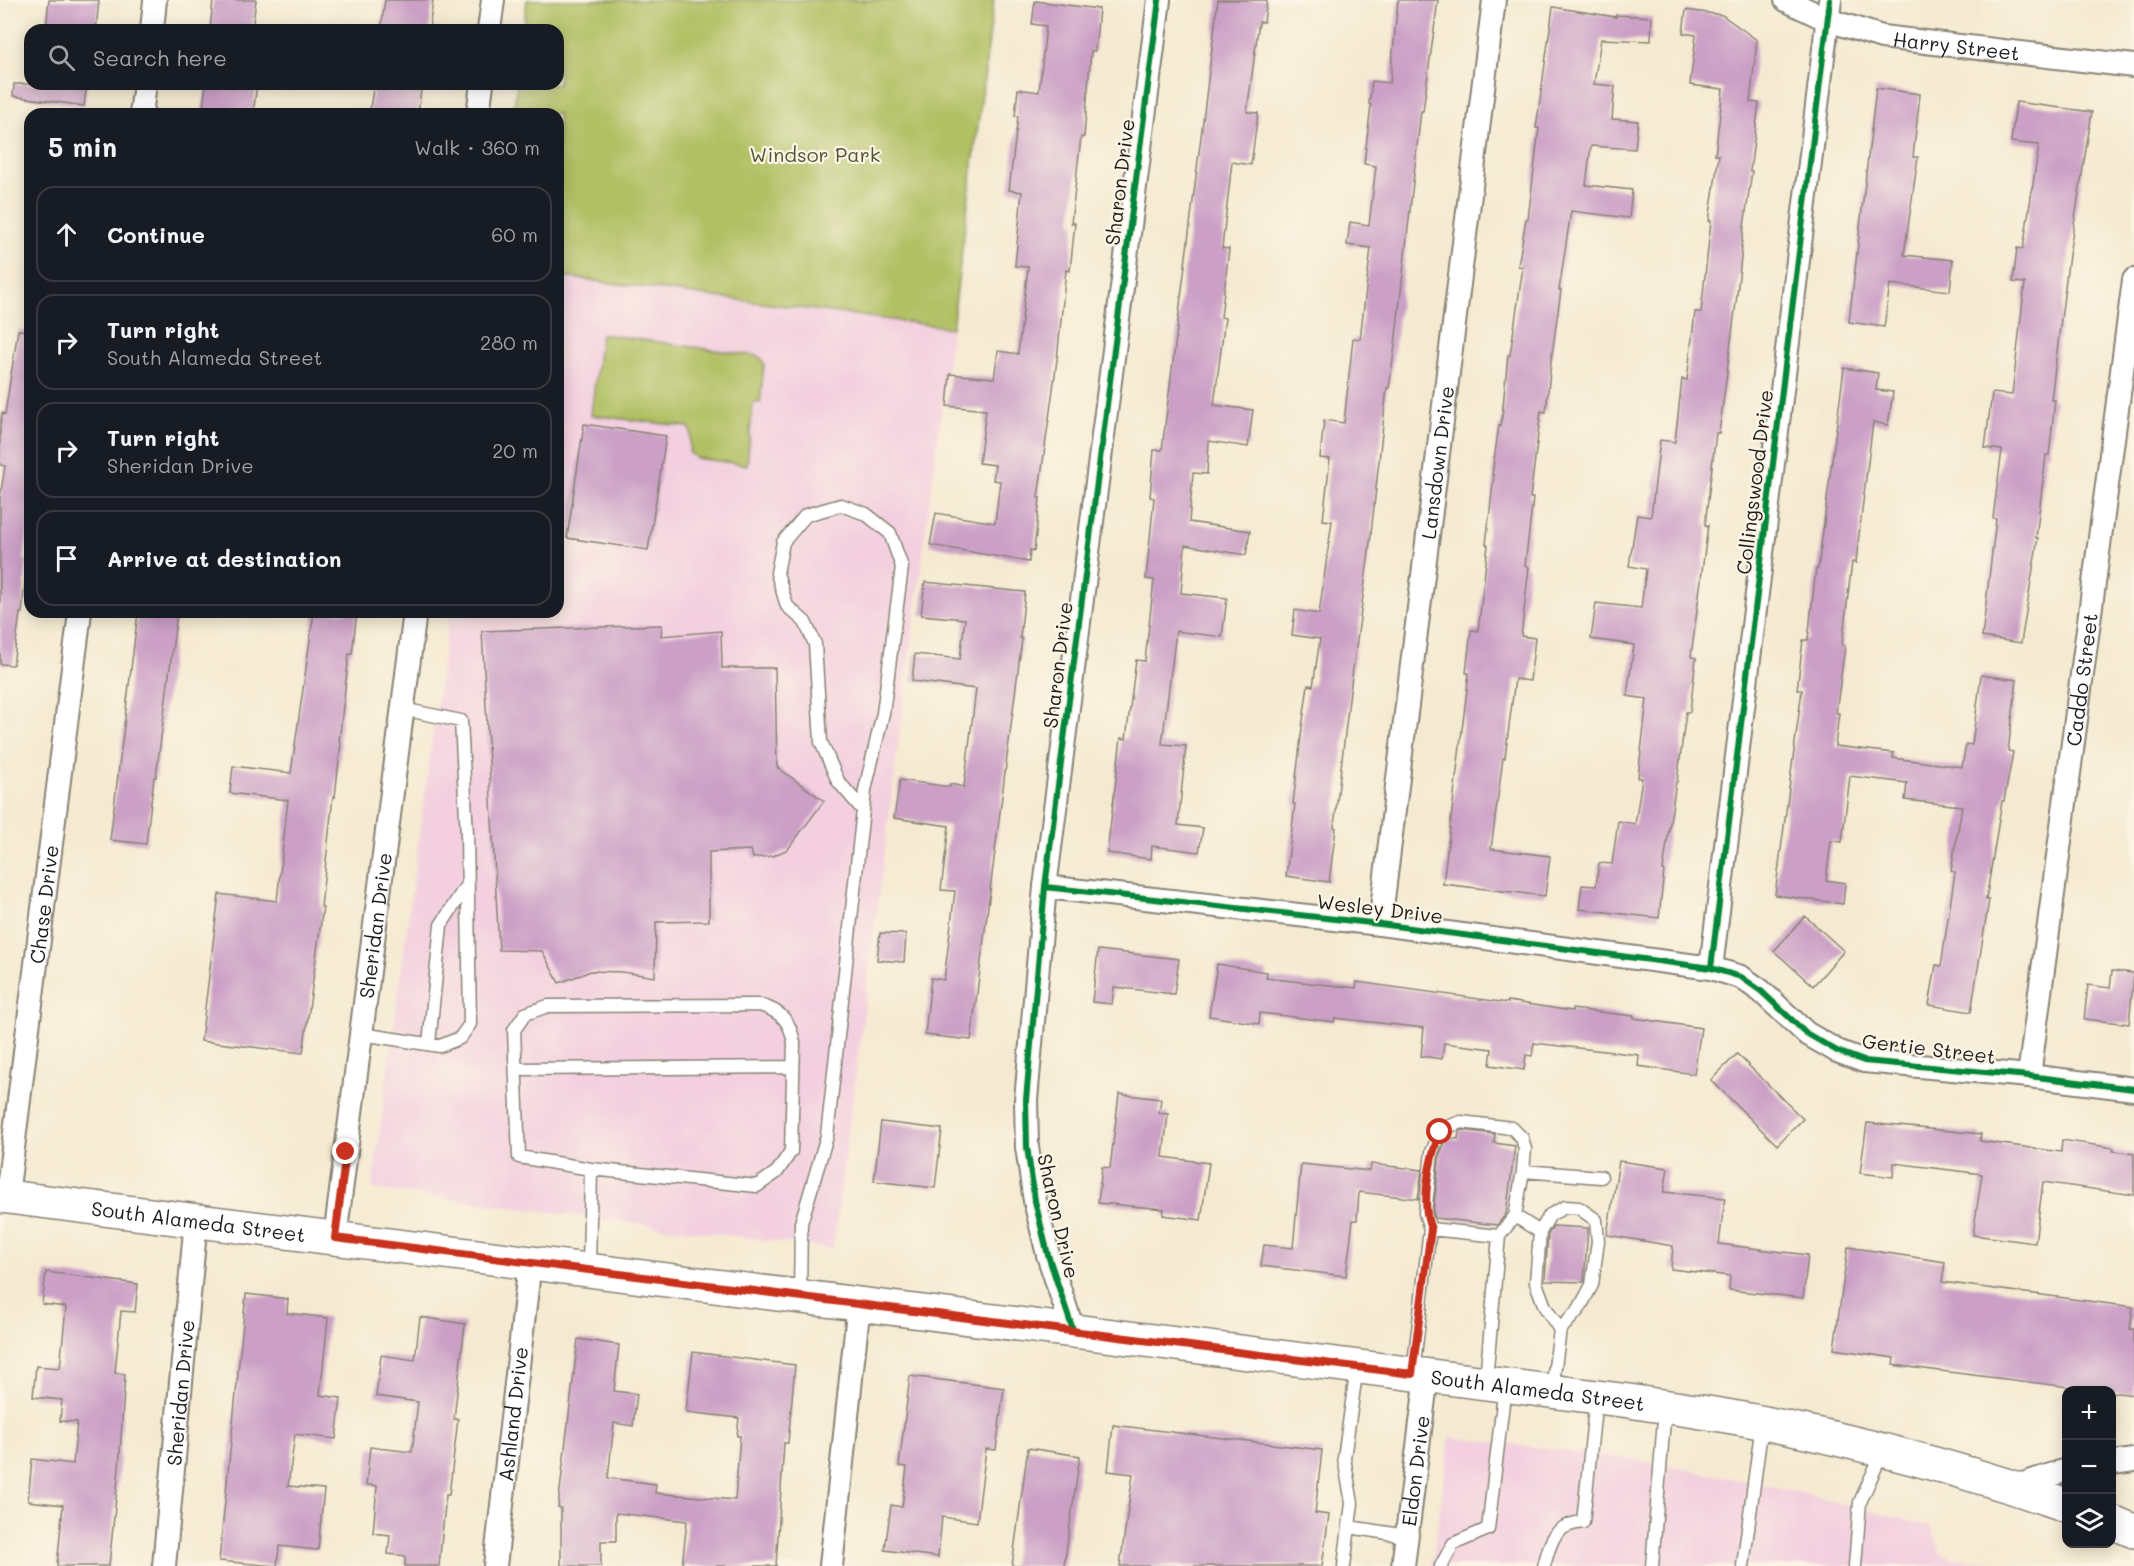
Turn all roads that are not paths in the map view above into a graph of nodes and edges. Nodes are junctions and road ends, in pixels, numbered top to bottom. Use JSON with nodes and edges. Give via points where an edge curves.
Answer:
{"nodes":[{"id":1,"x":155,"y":0,"type":"edge"},
{"id":2,"x":493,"y":0,"type":"edge"},
{"id":3,"x":1159,"y":0,"type":"edge"},
{"id":4,"x":1494,"y":0,"type":"edge"},
{"id":5,"x":1786,"y":0,"type":"edge"},
{"id":6,"x":1829,"y":10,"type":"edge"},
{"id":7,"x":153,"y":24,"type":"edge"},
{"id":8,"x":490,"y":24,"type":"edge"},
{"id":9,"x":2134,"y":66,"type":"edge"},
{"id":10,"x":144,"y":90,"type":"edge"},
{"id":11,"x":481,"y":90,"type":"edge"},
{"id":12,"x":142,"y":108,"type":"edge"},
{"id":13,"x":479,"y":108,"type":"edge"},
{"id":14,"x":2134,"y":280,"type":"edge"},
{"id":15,"x":79,"y":618,"type":"edge"},
{"id":16,"x":414,"y":618,"type":"edge"},
{"id":17,"x":402,"y":709,"type":"junction"},
{"id":18,"x":863,"y":810,"type":"junction"},
{"id":19,"x":468,"y":883,"type":"junction"},
{"id":20,"x":1045,"y":887,"type":"junction"},
{"id":21,"x":1380,"y":924,"type":"junction"},
{"id":22,"x":1711,"y":968,"type":"junction"},
{"id":23,"x":361,"y":1034,"type":"junction"},
{"id":24,"x":429,"y":1044,"type":"junction"},
{"id":25,"x":793,"y":1067,"type":"junction"},
{"id":26,"x":516,"y":1069,"type":"junction"},
{"id":27,"x":2029,"y":1076,"type":"junction"},
{"id":28,"x":2134,"y":1089,"type":"edge"},
{"id":29,"x":591,"y":1169,"type":"junction"},
{"id":30,"x":1523,"y":1171,"type":"junction"},
{"id":31,"x":1601,"y":1177,"type":"dead end"},
{"id":32,"x":4,"y":1196,"type":"edge"},
{"id":33,"x":1515,"y":1216,"type":"junction"},
{"id":34,"x":196,"y":1220,"type":"junction"},
{"id":35,"x":1431,"y":1229,"type":"junction"},
{"id":36,"x":1540,"y":1232,"type":"junction"},
{"id":37,"x":1500,"y":1236,"type":"junction"},
{"id":38,"x":335,"y":1238,"type":"junction"},
{"id":39,"x":530,"y":1262,"type":"junction"},
{"id":40,"x":589,"y":1269,"type":"junction"},
{"id":41,"x":800,"y":1296,"type":"junction"},
{"id":42,"x":859,"y":1303,"type":"junction"},
{"id":43,"x":1072,"y":1330,"type":"junction"},
{"id":44,"x":1560,"y":1330,"type":"junction"},
{"id":45,"x":1357,"y":1366,"type":"junction"},
{"id":46,"x":1420,"y":1374,"type":"junction"},
{"id":47,"x":1496,"y":1384,"type":"junction"},
{"id":48,"x":1552,"y":1391,"type":"junction"},
{"id":49,"x":1596,"y":1397,"type":"junction"},
{"id":50,"x":1665,"y":1407,"type":"junction"},
{"id":51,"x":1762,"y":1423,"type":"junction"},
{"id":52,"x":1883,"y":1450,"type":"junction"},
{"id":53,"x":2134,"y":1460,"type":"edge"},
{"id":54,"x":2116,"y":1462,"type":"edge"},
{"id":55,"x":2062,"y":1472,"type":"edge"},
{"id":56,"x":2014,"y":1487,"type":"junction"},
{"id":57,"x":2062,"y":1503,"type":"edge"},
{"id":58,"x":2116,"y":1523,"type":"edge"},
{"id":59,"x":1349,"y":1527,"type":"junction"},
{"id":60,"x":2134,"y":1530,"type":"edge"},
{"id":61,"x":1407,"y":1536,"type":"junction"},
{"id":62,"x":164,"y":1566,"type":"edge"},
{"id":63,"x":495,"y":1566,"type":"edge"},
{"id":64,"x":831,"y":1566,"type":"edge"},
{"id":65,"x":1344,"y":1566,"type":"edge"},
{"id":66,"x":1403,"y":1566,"type":"edge"},
{"id":67,"x":1441,"y":1566,"type":"edge"},
{"id":68,"x":1544,"y":1566,"type":"edge"},
{"id":69,"x":1652,"y":1566,"type":"edge"},
{"id":70,"x":1743,"y":1566,"type":"edge"},
{"id":71,"x":1855,"y":1566,"type":"edge"}],
"edges":[{"from":1,"to":7,"type":"street"},
{"from":2,"to":8,"type":"street"},
{"from":3,"to":20,"type":"street","name":"Sharon Drive"},
{"from":4,"to":21,"type":"street","name":"Lansdown Drive"},
{"from":5,"to":6,"type":"street","name":"Harry Street"},
{"from":6,"to":9,"type":"street","name":"Harry Street","via":[[1882,37]]},
{"from":6,"to":22,"type":"street","name":"Collingswood Drive"},
{"from":10,"to":12,"type":"street"},
{"from":11,"to":13,"type":"street"},
{"from":14,"to":27,"type":"street","name":"Caddo Street"},
{"from":15,"to":32,"type":"street","name":"Chase Drive"},
{"from":16,"to":17,"type":"street","name":"Sheridan Drive"},
{"from":17,"to":19,"type":"lane","via":[[461,721]]},
{"from":17,"to":23,"type":"street","name":"Sheridan Drive"},
{"from":18,"to":18,"type":"lane","via":[[883,713],[902,567],[890,533],[866,514],[841,505],[806,515],[783,542],[777,573],[787,606],[805,622],[815,644],[821,742],[838,781]]},
{"from":18,"to":41,"type":"lane","via":[[827,1136],[801,1223]]},
{"from":19,"to":24,"type":"lane","via":[[441,925]]},
{"from":19,"to":24,"type":"lane","via":[[470,1024],[460,1038],[440,1046]]},
{"from":20,"to":21,"type":"street","name":"Wesley Drive"},
{"from":20,"to":43,"type":"street","name":"Sharon Drive","via":[[1026,1100],[1027,1147],[1045,1244]]},
{"from":21,"to":22,"type":"street","name":"Wesley Drive"},
{"from":22,"to":27,"type":"street","name":"Gertie Street","via":[[1741,977],[1806,1033],[1864,1061]]},
{"from":23,"to":24,"type":"lane"},
{"from":23,"to":38,"type":"street","name":"Sheridan Drive"},
{"from":25,"to":26,"type":"lane"},
{"from":25,"to":26,"type":"lane","via":[[791,1026],[775,1010],[760,1005],[548,1006],[525,1014],[514,1030]]},
{"from":25,"to":29,"type":"lane","via":[[791,1151],[777,1172],[757,1186]]},
{"from":26,"to":29,"type":"lane","via":[[519,1157]]},
{"from":27,"to":28,"type":"street","name":"Gertie Street"},
{"from":29,"to":40,"type":"lane"},
{"from":30,"to":31,"type":"lane"},
{"from":30,"to":33,"type":"lane"},
{"from":30,"to":35,"type":"lane","via":[[1525,1149],[1522,1138],[1512,1128],[1461,1122],[1440,1132],[1432,1152],[1425,1213]]},
{"from":32,"to":34,"type":"main road","name":"South Alameda Street"},
{"from":33,"to":36,"type":"lane"},
{"from":33,"to":37,"type":"lane"},
{"from":34,"to":38,"type":"main road","name":"South Alameda Street"},
{"from":34,"to":62,"type":"street","name":"Sheridan Drive"},
{"from":35,"to":37,"type":"lane"},
{"from":35,"to":46,"type":"lane"},
{"from":36,"to":44,"type":"lane","via":[[1536,1283]]},
{"from":36,"to":44,"type":"lane","via":[[1550,1215],[1565,1207],[1579,1208],[1596,1220],[1598,1241],[1592,1285],[1579,1309]]},
{"from":37,"to":47,"type":"lane"},
{"from":38,"to":39,"type":"main road","name":"South Alameda Street"},
{"from":39,"to":40,"type":"main road","name":"South Alameda Street"},
{"from":39,"to":63,"type":"street","name":"Ashland Drive"},
{"from":40,"to":41,"type":"main road","name":"South Alameda Street"},
{"from":41,"to":42,"type":"main road","name":"South Alameda Street"},
{"from":42,"to":43,"type":"main road","name":"South Alameda Street"},
{"from":42,"to":64,"type":"street"},
{"from":43,"to":45,"type":"main road","name":"South Alameda Street"},
{"from":44,"to":48,"type":"lane"},
{"from":45,"to":46,"type":"main road","name":"South Alameda Street"},
{"from":45,"to":59,"type":"lane","via":[[1344,1458],[1352,1503]]},
{"from":46,"to":47,"type":"main road","name":"South Alameda Street"},
{"from":46,"to":61,"type":"street","name":"Eldon Drive"},
{"from":47,"to":48,"type":"main road","name":"South Alameda Street"},
{"from":47,"to":67,"type":"lane","via":[[1488,1528],[1453,1544]]},
{"from":48,"to":49,"type":"main road","name":"South Alameda Street"},
{"from":49,"to":50,"type":"main road","name":"South Alameda Street"},
{"from":49,"to":68,"type":"lane","via":[[1583,1522],[1561,1529],[1551,1539]]},
{"from":50,"to":51,"type":"main road","name":"South Alameda Street"},
{"from":50,"to":69,"type":"lane"},
{"from":51,"to":52,"type":"main road","name":"South Alameda Street"},
{"from":51,"to":70,"type":"lane"},
{"from":52,"to":56,"type":"main road","name":"South Alameda Street"},
{"from":52,"to":71,"type":"lane","via":[[1860,1502]]},
{"from":53,"to":54,"type":"street"},
{"from":55,"to":56,"type":"street"},
{"from":56,"to":57,"type":"main road","name":"South Alameda Street"},
{"from":58,"to":60,"type":"main road"},
{"from":59,"to":61,"type":"lane"},
{"from":59,"to":65,"type":"lane"},
{"from":61,"to":66,"type":"street","name":"Eldon Drive"}]}
